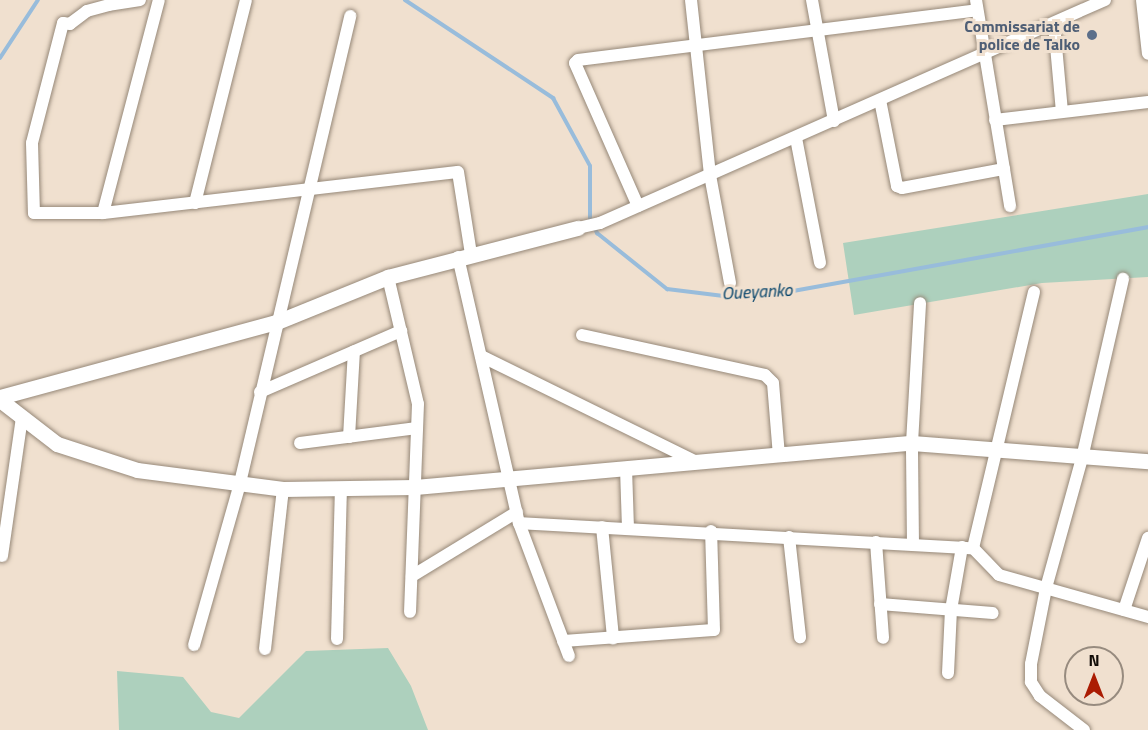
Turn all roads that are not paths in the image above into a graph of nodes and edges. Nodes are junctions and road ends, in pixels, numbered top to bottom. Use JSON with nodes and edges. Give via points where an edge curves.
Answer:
{"nodes":[{"id":1,"x":140,"y":0,"type":"edge"},
{"id":2,"x":159,"y":0,"type":"edge"},
{"id":3,"x":246,"y":0,"type":"edge"},
{"id":4,"x":691,"y":0,"type":"edge"},
{"id":5,"x":812,"y":0,"type":"edge"},
{"id":6,"x":1105,"y":0,"type":"edge"},
{"id":7,"x":1142,"y":0,"type":"edge"},
{"id":8,"x":977,"y":5,"type":"edge"},
{"id":9,"x":350,"y":16,"type":"dead end"},
{"id":10,"x":1054,"y":24,"type":"junction"},
{"id":11,"x":818,"y":31,"type":"junction"},
{"id":12,"x":696,"y":45,"type":"junction"},
{"id":13,"x":1148,"y":54,"type":"edge"},
{"id":14,"x":982,"y":56,"type":"junction"},
{"id":15,"x":880,"y":100,"type":"junction"},
{"id":16,"x":1148,"y":102,"type":"edge"},
{"id":17,"x":1062,"y":112,"type":"junction"},
{"id":18,"x":995,"y":120,"type":"junction"},
{"id":19,"x":834,"y":121,"type":"junction"},
{"id":20,"x":796,"y":138,"type":"junction"},
{"id":21,"x":1004,"y":169,"type":"junction"},
{"id":22,"x":710,"y":175,"type":"junction"},
{"id":23,"x":308,"y":189,"type":"junction"},
{"id":24,"x":195,"y":203,"type":"junction"},
{"id":25,"x":638,"y":206,"type":"junction"},
{"id":26,"x":1010,"y":207,"type":"dead end"},
{"id":27,"x":103,"y":213,"type":"junction"},
{"id":28,"x":578,"y":228,"type":"joint"},
{"id":29,"x":464,"y":255,"type":"junction"},
{"id":30,"x":820,"y":262,"type":"dead end"},
{"id":31,"x":387,"y":277,"type":"junction"},
{"id":32,"x":1123,"y":279,"type":"dead end"},
{"id":33,"x":730,"y":283,"type":"dead end"},
{"id":34,"x":1034,"y":292,"type":"dead end"},
{"id":35,"x":920,"y":303,"type":"dead end"},
{"id":36,"x":277,"y":322,"type":"junction"},
{"id":37,"x":401,"y":331,"type":"junction"},
{"id":38,"x":582,"y":335,"type":"dead end"},
{"id":39,"x":354,"y":351,"type":"junction"},
{"id":40,"x":480,"y":356,"type":"junction"},
{"id":41,"x":260,"y":392,"type":"junction"},
{"id":42,"x":0,"y":399,"type":"edge"},
{"id":43,"x":22,"y":417,"type":"junction"},
{"id":44,"x":417,"y":428,"type":"junction"},
{"id":45,"x":349,"y":437,"type":"junction"},
{"id":46,"x":300,"y":443,"type":"dead end"},
{"id":47,"x":912,"y":443,"type":"junction"},
{"id":48,"x":994,"y":448,"type":"junction"},
{"id":49,"x":779,"y":456,"type":"junction"},
{"id":50,"x":1082,"y":458,"type":"junction"},
{"id":51,"x":1148,"y":461,"type":"edge"},
{"id":52,"x":696,"y":462,"type":"junction"},
{"id":53,"x":626,"y":468,"type":"junction"},
{"id":54,"x":509,"y":479,"type":"junction"},
{"id":55,"x":239,"y":487,"type":"junction"},
{"id":56,"x":415,"y":487,"type":"junction"},
{"id":57,"x":341,"y":488,"type":"junction"},
{"id":58,"x":283,"y":489,"type":"junction"},
{"id":59,"x":4,"y":507,"type":"edge"},
{"id":60,"x":518,"y":517,"type":"junction"},
{"id":61,"x":602,"y":527,"type":"junction"},
{"id":62,"x":628,"y":528,"type":"junction"},
{"id":63,"x":711,"y":531,"type":"junction"},
{"id":64,"x":789,"y":537,"type":"junction"},
{"id":65,"x":1148,"y":538,"type":"edge"},
{"id":66,"x":876,"y":542,"type":"junction"},
{"id":67,"x":913,"y":544,"type":"junction"},
{"id":68,"x":968,"y":548,"type":"junction"},
{"id":69,"x":2,"y":556,"type":"dead end"},
{"id":70,"x":412,"y":576,"type":"junction"},
{"id":71,"x":1046,"y":588,"type":"junction"},
{"id":72,"x":880,"y":604,"type":"junction"},
{"id":73,"x":951,"y":610,"type":"junction"},
{"id":74,"x":1124,"y":610,"type":"junction"},
{"id":75,"x":410,"y":612,"type":"dead end"},
{"id":76,"x":993,"y":614,"type":"dead end"},
{"id":77,"x":1148,"y":617,"type":"edge"},
{"id":78,"x":800,"y":637,"type":"dead end"},
{"id":79,"x":613,"y":638,"type":"junction"},
{"id":80,"x":883,"y":638,"type":"dead end"},
{"id":81,"x":337,"y":639,"type":"dead end"},
{"id":82,"x":563,"y":640,"type":"junction"},
{"id":83,"x":194,"y":645,"type":"dead end"},
{"id":84,"x":265,"y":649,"type":"dead end"},
{"id":85,"x":569,"y":656,"type":"dead end"},
{"id":86,"x":948,"y":673,"type":"dead end"},
{"id":87,"x":1084,"y":730,"type":"edge"}],
"edges":[{"from":1,"to":27,"type":"street","via":[[109,4],[87,11],[70,24],[63,23],[32,143],[34,213]]},
{"from":2,"to":27,"type":"street"},
{"from":3,"to":24,"type":"street"},
{"from":4,"to":12,"type":"street"},
{"from":5,"to":11,"type":"street"},
{"from":6,"to":10,"type":"street"},
{"from":7,"to":13,"type":"street"},
{"from":8,"to":11,"type":"street"},
{"from":8,"to":14,"type":"street"},
{"from":9,"to":23,"type":"street"},
{"from":10,"to":14,"type":"street"},
{"from":10,"to":17,"type":"street"},
{"from":11,"to":12,"type":"street"},
{"from":11,"to":19,"type":"street"},
{"from":12,"to":22,"type":"street"},
{"from":12,"to":25,"type":"street","via":[[575,63]]},
{"from":14,"to":15,"type":"street"},
{"from":14,"to":18,"type":"street"},
{"from":15,"to":19,"type":"street"},
{"from":15,"to":21,"type":"street","via":[[897,186]]},
{"from":16,"to":17,"type":"street"},
{"from":17,"to":18,"type":"street"},
{"from":18,"to":21,"type":"street"},
{"from":19,"to":20,"type":"street"},
{"from":20,"to":22,"type":"street"},
{"from":20,"to":30,"type":"street"},
{"from":21,"to":26,"type":"street"},
{"from":22,"to":25,"type":"street"},
{"from":22,"to":33,"type":"street"},
{"from":23,"to":24,"type":"street"},
{"from":23,"to":29,"type":"street","via":[[458,172]]},
{"from":23,"to":36,"type":"street"},
{"from":24,"to":27,"type":"street"},
{"from":25,"to":28,"type":"street"},
{"from":28,"to":29,"type":"street"},
{"from":29,"to":31,"type":"street"},
{"from":29,"to":40,"type":"street"},
{"from":31,"to":36,"type":"street"},
{"from":31,"to":37,"type":"street"},
{"from":32,"to":50,"type":"street"},
{"from":34,"to":48,"type":"street"},
{"from":35,"to":47,"type":"street"},
{"from":36,"to":41,"type":"street"},
{"from":36,"to":42,"type":"street"},
{"from":37,"to":39,"type":"street"},
{"from":37,"to":44,"type":"street","via":[[418,404]]},
{"from":38,"to":49,"type":"street","via":[[765,375],[773,383]]},
{"from":39,"to":41,"type":"street"},
{"from":39,"to":45,"type":"street"},
{"from":40,"to":52,"type":"street"},
{"from":40,"to":54,"type":"street"},
{"from":41,"to":55,"type":"street"},
{"from":42,"to":43,"type":"street"},
{"from":43,"to":55,"type":"street","via":[[57,444],[137,470]]},
{"from":43,"to":59,"type":"street"},
{"from":44,"to":45,"type":"street"},
{"from":44,"to":56,"type":"street"},
{"from":45,"to":46,"type":"street"},
{"from":47,"to":48,"type":"street"},
{"from":47,"to":49,"type":"street"},
{"from":47,"to":67,"type":"street"},
{"from":48,"to":50,"type":"street"},
{"from":48,"to":68,"type":"street"},
{"from":49,"to":52,"type":"street"},
{"from":50,"to":51,"type":"street"},
{"from":50,"to":71,"type":"street"},
{"from":52,"to":53,"type":"street"},
{"from":53,"to":54,"type":"street"},
{"from":53,"to":62,"type":"street"},
{"from":54,"to":56,"type":"street"},
{"from":54,"to":60,"type":"street"},
{"from":55,"to":58,"type":"street"},
{"from":55,"to":83,"type":"street"},
{"from":56,"to":57,"type":"street"},
{"from":56,"to":70,"type":"street"},
{"from":57,"to":58,"type":"street"},
{"from":57,"to":81,"type":"street"},
{"from":58,"to":84,"type":"street"},
{"from":59,"to":69,"type":"street"},
{"from":60,"to":61,"type":"street"},
{"from":60,"to":70,"type":"street"},
{"from":60,"to":82,"type":"street"},
{"from":61,"to":62,"type":"street"},
{"from":61,"to":79,"type":"street"},
{"from":62,"to":63,"type":"street"},
{"from":63,"to":64,"type":"street"},
{"from":63,"to":79,"type":"street","via":[[714,630]]},
{"from":64,"to":66,"type":"street"},
{"from":64,"to":78,"type":"street"},
{"from":65,"to":74,"type":"street"},
{"from":66,"to":67,"type":"street"},
{"from":66,"to":72,"type":"street"},
{"from":67,"to":68,"type":"street"},
{"from":68,"to":71,"type":"street","via":[[999,575]]},
{"from":68,"to":73,"type":"street"},
{"from":70,"to":75,"type":"street"},
{"from":71,"to":74,"type":"street"},
{"from":71,"to":87,"type":"street","via":[[1031,682],[1040,696]]},
{"from":72,"to":73,"type":"street"},
{"from":72,"to":80,"type":"street"},
{"from":73,"to":76,"type":"street"},
{"from":73,"to":86,"type":"street"},
{"from":74,"to":77,"type":"street"},
{"from":79,"to":82,"type":"street"},
{"from":82,"to":85,"type":"street"}]}
